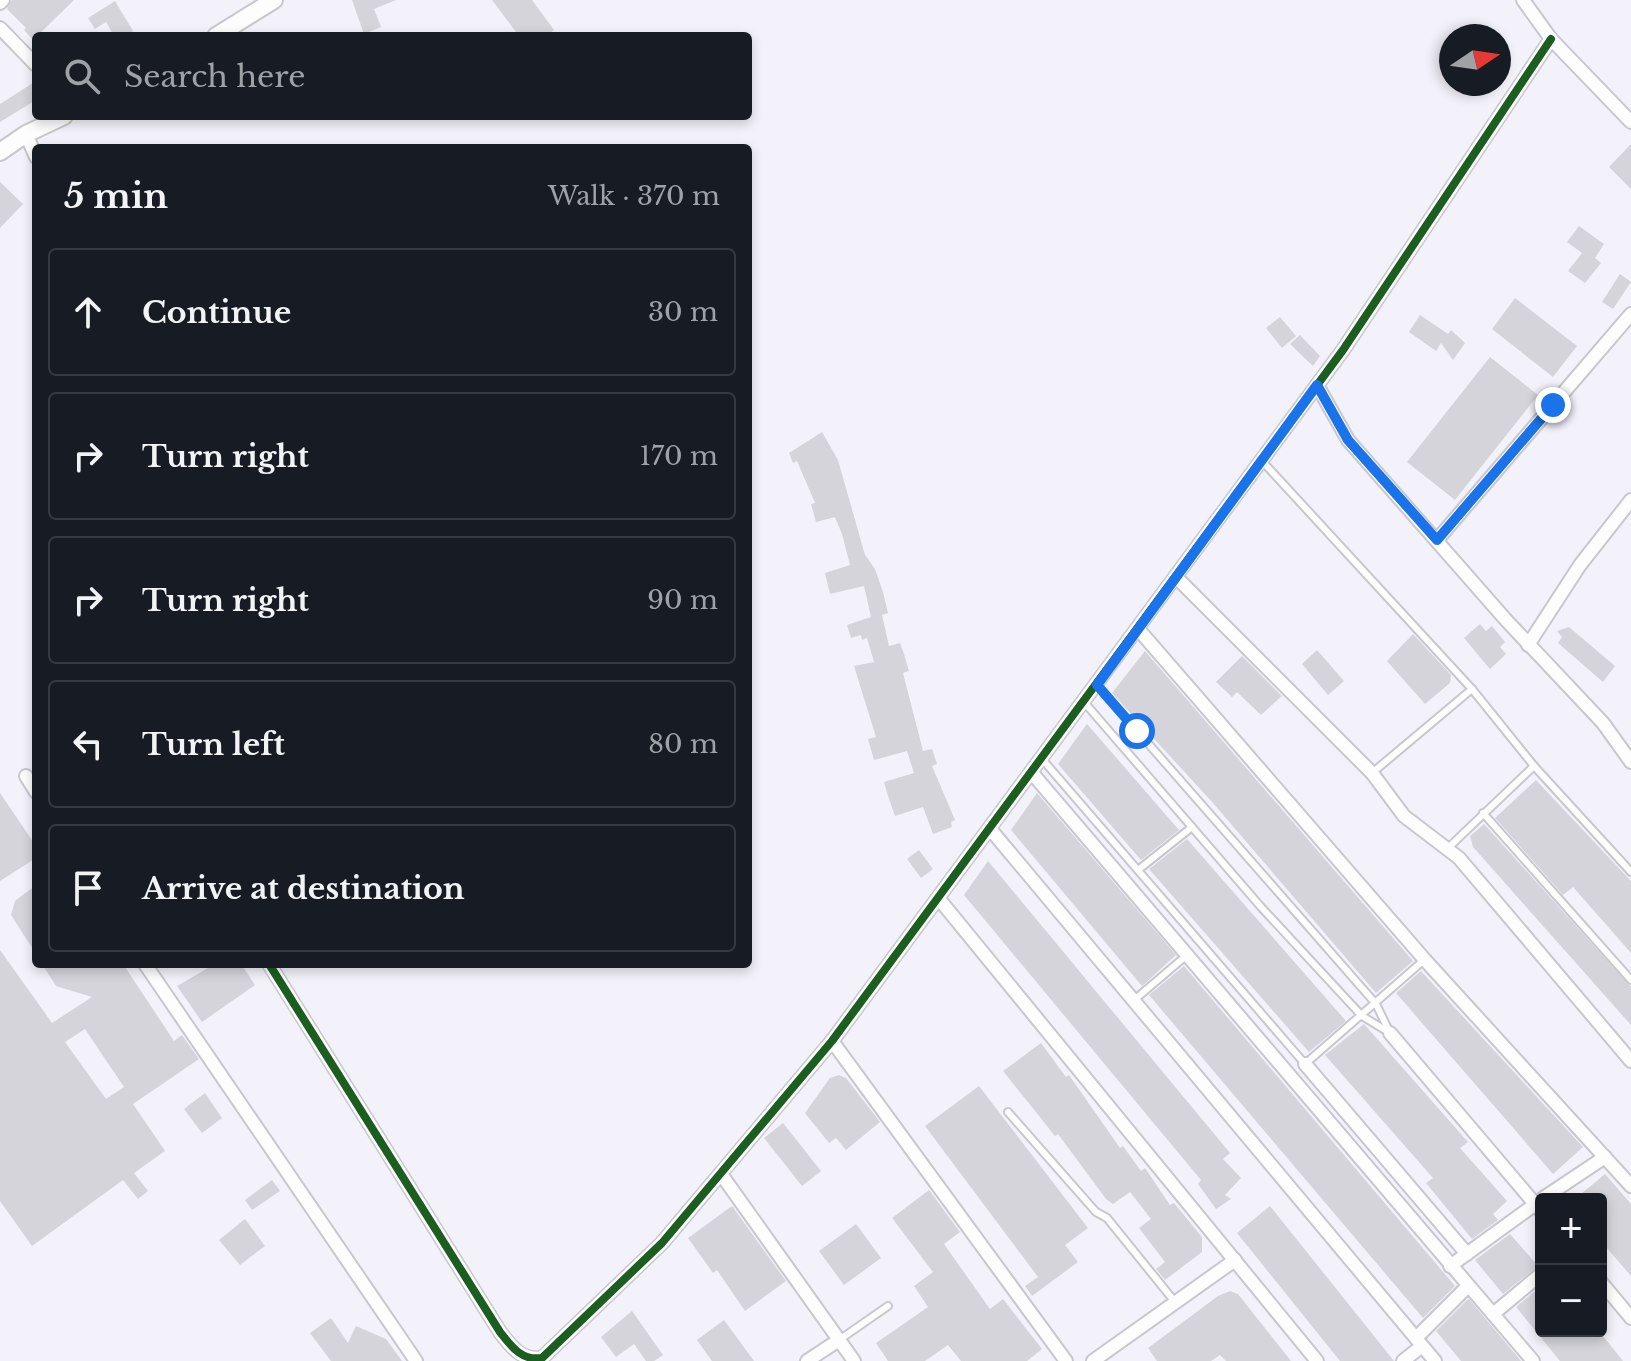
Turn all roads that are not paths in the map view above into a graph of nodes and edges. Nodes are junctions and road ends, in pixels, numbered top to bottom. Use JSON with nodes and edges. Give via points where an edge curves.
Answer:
{"nodes":[{"id":1,"x":274,"y":0,"type":"edge"},
{"id":2,"x":1523,"y":0,"type":"edge"},
{"id":3,"x":0,"y":28,"type":"edge"},
{"id":4,"x":222,"y":32,"type":"edge"},
{"id":5,"x":1551,"y":39,"type":"junction"},
{"id":6,"x":32,"y":61,"type":"edge"},
{"id":7,"x":54,"y":120,"type":"edge"},
{"id":8,"x":1631,"y":122,"type":"edge"},
{"id":9,"x":26,"y":134,"type":"junction"},
{"id":10,"x":32,"y":148,"type":"edge"},
{"id":11,"x":0,"y":152,"type":"edge"},
{"id":12,"x":1631,"y":314,"type":"edge"},
{"id":13,"x":1317,"y":385,"type":"junction"},
{"id":14,"x":1262,"y":461,"type":"junction"},
{"id":15,"x":1631,"y":500,"type":"edge"},
{"id":16,"x":1437,"y":540,"type":"junction"},
{"id":17,"x":1177,"y":578,"type":"junction"},
{"id":18,"x":1139,"y":630,"type":"junction"},
{"id":19,"x":1528,"y":645,"type":"junction"},
{"id":20,"x":1097,"y":685,"type":"junction"},
{"id":21,"x":1472,"y":689,"type":"junction"},
{"id":22,"x":1084,"y":702,"type":"junction"},
{"id":23,"x":1042,"y":759,"type":"junction"},
{"id":24,"x":1631,"y":762,"type":"edge"},
{"id":25,"x":1534,"y":766,"type":"junction"},
{"id":26,"x":1032,"y":773,"type":"junction"},
{"id":27,"x":1372,"y":773,"type":"junction"},
{"id":28,"x":26,"y":776,"type":"dead end"},
{"id":29,"x":32,"y":786,"type":"edge"},
{"id":30,"x":1483,"y":813,"type":"junction"},
{"id":31,"x":1192,"y":827,"type":"junction"},
{"id":32,"x":991,"y":830,"type":"junction"},
{"id":33,"x":1448,"y":848,"type":"junction"},
{"id":34,"x":1138,"y":870,"type":"junction"},
{"id":35,"x":1630,"y":870,"type":"edge"},
{"id":36,"x":939,"y":899,"type":"junction"},
{"id":37,"x":1187,"y":955,"type":"junction"},
{"id":38,"x":1425,"y":960,"type":"junction"},
{"id":39,"x":148,"y":968,"type":"edge"},
{"id":40,"x":271,"y":968,"type":"edge"},
{"id":41,"x":1631,"y":980,"type":"edge"},
{"id":42,"x":1133,"y":1001,"type":"junction"},
{"id":43,"x":1376,"y":1004,"type":"junction"},
{"id":44,"x":1362,"y":1016,"type":"junction"},
{"id":45,"x":1390,"y":1033,"type":"junction"},
{"id":46,"x":832,"y":1041,"type":"junction"},
{"id":47,"x":1631,"y":1061,"type":"edge"},
{"id":48,"x":1305,"y":1064,"type":"junction"},
{"id":49,"x":1008,"y":1112,"type":"dead end"},
{"id":50,"x":1605,"y":1157,"type":"junction"},
{"id":51,"x":721,"y":1174,"type":"junction"},
{"id":52,"x":1631,"y":1186,"type":"edge"},
{"id":53,"x":1554,"y":1193,"type":"edge"},
{"id":54,"x":1535,"y":1197,"type":"edge"},
{"id":55,"x":1535,"y":1206,"type":"edge"},
{"id":56,"x":1467,"y":1254,"type":"junction"},
{"id":57,"x":1235,"y":1260,"type":"junction"},
{"id":58,"x":1450,"y":1266,"type":"junction"},
{"id":59,"x":1535,"y":1279,"type":"edge"},
{"id":60,"x":1468,"y":1286,"type":"junction"},
{"id":61,"x":1607,"y":1289,"type":"edge"},
{"id":62,"x":1175,"y":1302,"type":"junction"},
{"id":63,"x":888,"y":1306,"type":"dead end"},
{"id":64,"x":1493,"y":1314,"type":"junction"},
{"id":65,"x":1631,"y":1318,"type":"edge"},
{"id":66,"x":839,"y":1340,"type":"junction"},
{"id":67,"x":1419,"y":1342,"type":"junction"},
{"id":68,"x":519,"y":1359,"type":"edge"},
{"id":69,"x":416,"y":1361,"type":"edge"},
{"id":70,"x":807,"y":1361,"type":"edge"},
{"id":71,"x":854,"y":1361,"type":"edge"},
{"id":72,"x":1066,"y":1361,"type":"edge"},
{"id":73,"x":1093,"y":1361,"type":"edge"},
{"id":74,"x":1317,"y":1361,"type":"edge"},
{"id":75,"x":1403,"y":1361,"type":"edge"},
{"id":76,"x":1435,"y":1361,"type":"edge"},
{"id":77,"x":1533,"y":1361,"type":"edge"}],
"edges":[{"from":1,"to":4,"type":"street"},
{"from":2,"to":5,"type":"street"},
{"from":3,"to":6,"type":"street"},
{"from":5,"to":8,"type":"street"},
{"from":5,"to":13,"type":"street"},
{"from":7,"to":9,"type":"street"},
{"from":9,"to":10,"type":"street"},
{"from":9,"to":11,"type":"street"},
{"from":12,"to":16,"type":"street"},
{"from":13,"to":14,"type":"street"},
{"from":13,"to":16,"type":"street","via":[[1348,440]]},
{"from":14,"to":17,"type":"street"},
{"from":14,"to":21,"type":"lane"},
{"from":15,"to":19,"type":"street"},
{"from":16,"to":19,"type":"street"},
{"from":17,"to":18,"type":"street"},
{"from":17,"to":27,"type":"street"},
{"from":18,"to":20,"type":"street"},
{"from":18,"to":38,"type":"street"},
{"from":19,"to":24,"type":"street","via":[[1603,723]]},
{"from":20,"to":22,"type":"street"},
{"from":20,"to":43,"type":"lane"},
{"from":21,"to":25,"type":"lane"},
{"from":21,"to":27,"type":"lane"},
{"from":22,"to":23,"type":"street"},
{"from":22,"to":31,"type":"lane"},
{"from":23,"to":26,"type":"street"},
{"from":23,"to":34,"type":"lane"},
{"from":25,"to":30,"type":"lane"},
{"from":25,"to":35,"type":"lane"},
{"from":26,"to":32,"type":"street"},
{"from":26,"to":37,"type":"street"},
{"from":27,"to":33,"type":"street","via":[[1410,823]]},
{"from":28,"to":29,"type":"street"},
{"from":30,"to":33,"type":"lane"},
{"from":30,"to":41,"type":"lane"},
{"from":31,"to":34,"type":"lane"},
{"from":31,"to":44,"type":"lane"},
{"from":32,"to":36,"type":"street"},
{"from":32,"to":42,"type":"street"},
{"from":33,"to":47,"type":"street"},
{"from":34,"to":48,"type":"lane"},
{"from":36,"to":46,"type":"street"},
{"from":36,"to":57,"type":"street"},
{"from":37,"to":42,"type":"lane"},
{"from":37,"to":58,"type":"street"},
{"from":38,"to":43,"type":"lane"},
{"from":38,"to":50,"type":"street"},
{"from":39,"to":69,"type":"street"},
{"from":40,"to":68,"type":"street"},
{"from":42,"to":67,"type":"street"},
{"from":43,"to":44,"type":"lane"},
{"from":43,"to":45,"type":"lane"},
{"from":44,"to":45,"type":"lane"},
{"from":44,"to":48,"type":"lane"},
{"from":45,"to":54,"type":"street"},
{"from":46,"to":51,"type":"street"},
{"from":46,"to":72,"type":"street"},
{"from":48,"to":56,"type":"street"},
{"from":49,"to":62,"type":"lane","via":[[1107,1218]]},
{"from":50,"to":52,"type":"street"},
{"from":50,"to":53,"type":"street"},
{"from":51,"to":66,"type":"street"},
{"from":51,"to":68,"type":"street","via":[[653,1252],[574,1330],[542,1358]]},
{"from":55,"to":56,"type":"street"},
{"from":56,"to":58,"type":"street"},
{"from":57,"to":62,"type":"street"},
{"from":57,"to":74,"type":"street"},
{"from":58,"to":60,"type":"street"},
{"from":59,"to":64,"type":"street"},
{"from":60,"to":64,"type":"street"},
{"from":60,"to":67,"type":"street"},
{"from":61,"to":65,"type":"street"},
{"from":62,"to":73,"type":"street"},
{"from":63,"to":66,"type":"lane"},
{"from":64,"to":77,"type":"street"},
{"from":66,"to":70,"type":"street"},
{"from":66,"to":71,"type":"street"},
{"from":67,"to":75,"type":"street"},
{"from":67,"to":76,"type":"street"}]}
